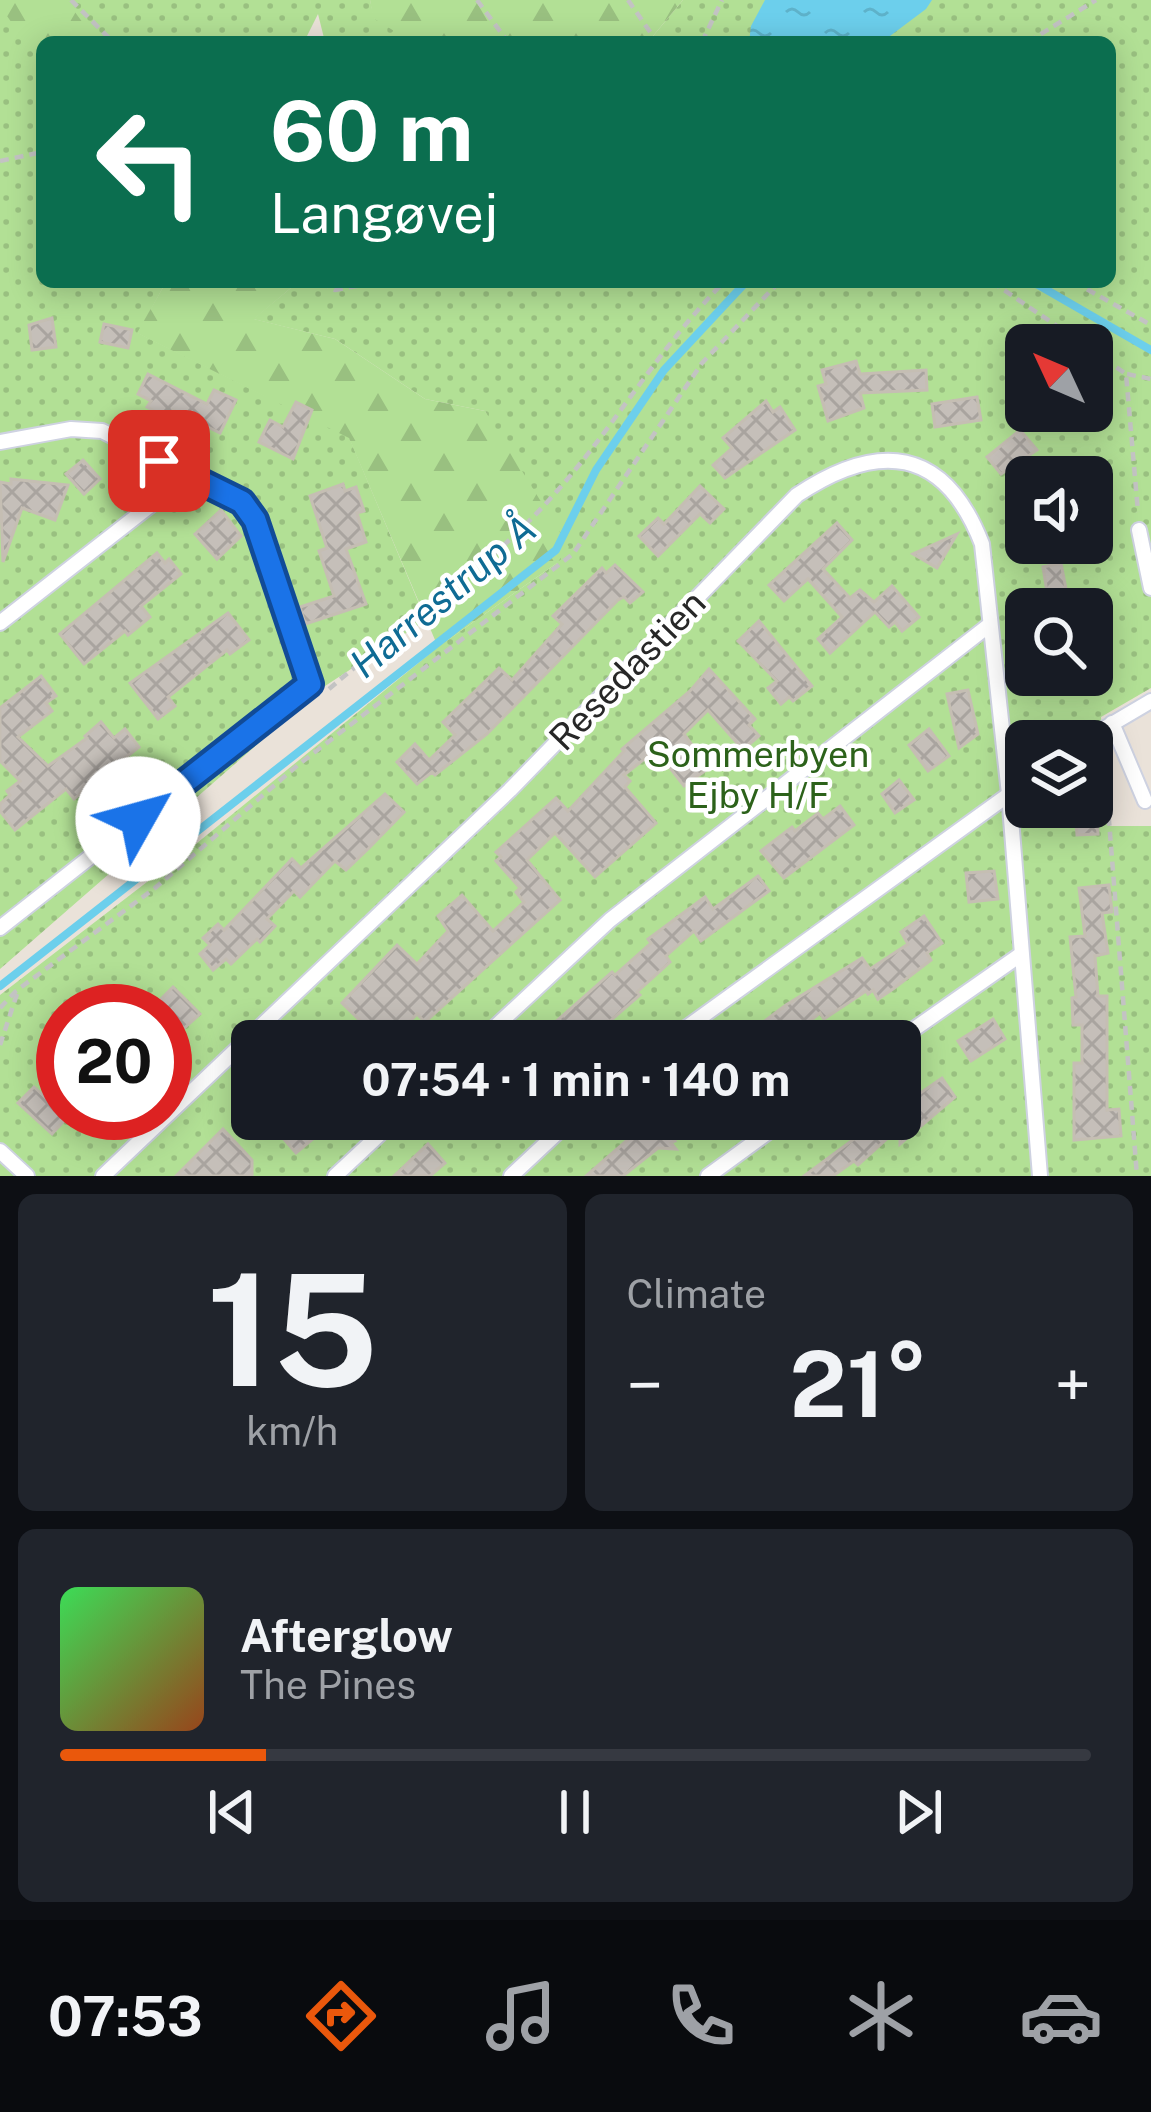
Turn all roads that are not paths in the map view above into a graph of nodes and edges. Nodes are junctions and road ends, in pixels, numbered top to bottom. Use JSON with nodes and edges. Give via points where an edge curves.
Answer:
{"nodes":[{"id":1,"x":0,"y":442,"type":"edge"},
{"id":2,"x":188,"y":476,"type":"junction"},
{"id":3,"x":1139,"y":530,"type":"road end"},
{"id":4,"x":1151,"y":588,"type":"edge"},
{"id":5,"x":0,"y":623,"type":"edge"},
{"id":6,"x":988,"y":626,"type":"junction"},
{"id":7,"x":1151,"y":701,"type":"edge"},
{"id":8,"x":1113,"y":721,"type":"edge"},
{"id":9,"x":1113,"y":724,"type":"edge"},
{"id":10,"x":1005,"y":762,"type":"edge"},
{"id":11,"x":1005,"y":797,"type":"edge"},
{"id":12,"x":1144,"y":801,"type":"dead end"},
{"id":13,"x":1011,"y":828,"type":"edge"},
{"id":14,"x":0,"y":928,"type":"edge"},
{"id":15,"x":1020,"y":955,"type":"junction"},
{"id":16,"x":503,"y":1020,"type":"edge"},
{"id":17,"x":697,"y":1020,"type":"edge"},
{"id":18,"x":921,"y":1024,"type":"edge"},
{"id":19,"x":374,"y":1140,"type":"edge"},
{"id":20,"x":550,"y":1140,"type":"edge"},
{"id":21,"x":757,"y":1140,"type":"edge"},
{"id":22,"x":0,"y":1151,"type":"edge"},
{"id":23,"x":27,"y":1176,"type":"edge"},
{"id":24,"x":103,"y":1176,"type":"edge"},
{"id":25,"x":335,"y":1176,"type":"edge"},
{"id":26,"x":512,"y":1176,"type":"edge"},
{"id":27,"x":708,"y":1176,"type":"edge"},
{"id":28,"x":1040,"y":1176,"type":"edge"}],
"edges":[{"from":1,"to":2,"type":"lane","via":[[71,428],[102,431]]},
{"from":2,"to":5,"type":"lane"},
{"from":2,"to":14,"type":"lane","via":[[242,502],[255,520],[310,684]]},
{"from":3,"to":4,"type":"lane"},
{"from":6,"to":10,"type":"lane","name":"Resedastien"},
{"from":6,"to":16,"type":"lane","via":[[610,920]]},
{"from":6,"to":24,"type":"lane","name":"Resedastien","via":[[982,544],[947,484],[892,459],[828,474],[796,495],[511,790]]},
{"from":7,"to":8,"type":"lane"},
{"from":9,"to":12,"type":"lane"},
{"from":11,"to":17,"type":"lane"},
{"from":13,"to":15,"type":"lane","name":"Resedastien"},
{"from":15,"to":18,"type":"lane"},
{"from":15,"to":28,"type":"lane","name":"Resedastien"},
{"from":19,"to":25,"type":"lane"},
{"from":20,"to":26,"type":"lane"},
{"from":21,"to":27,"type":"lane"},
{"from":22,"to":23,"type":"lane"}]}
